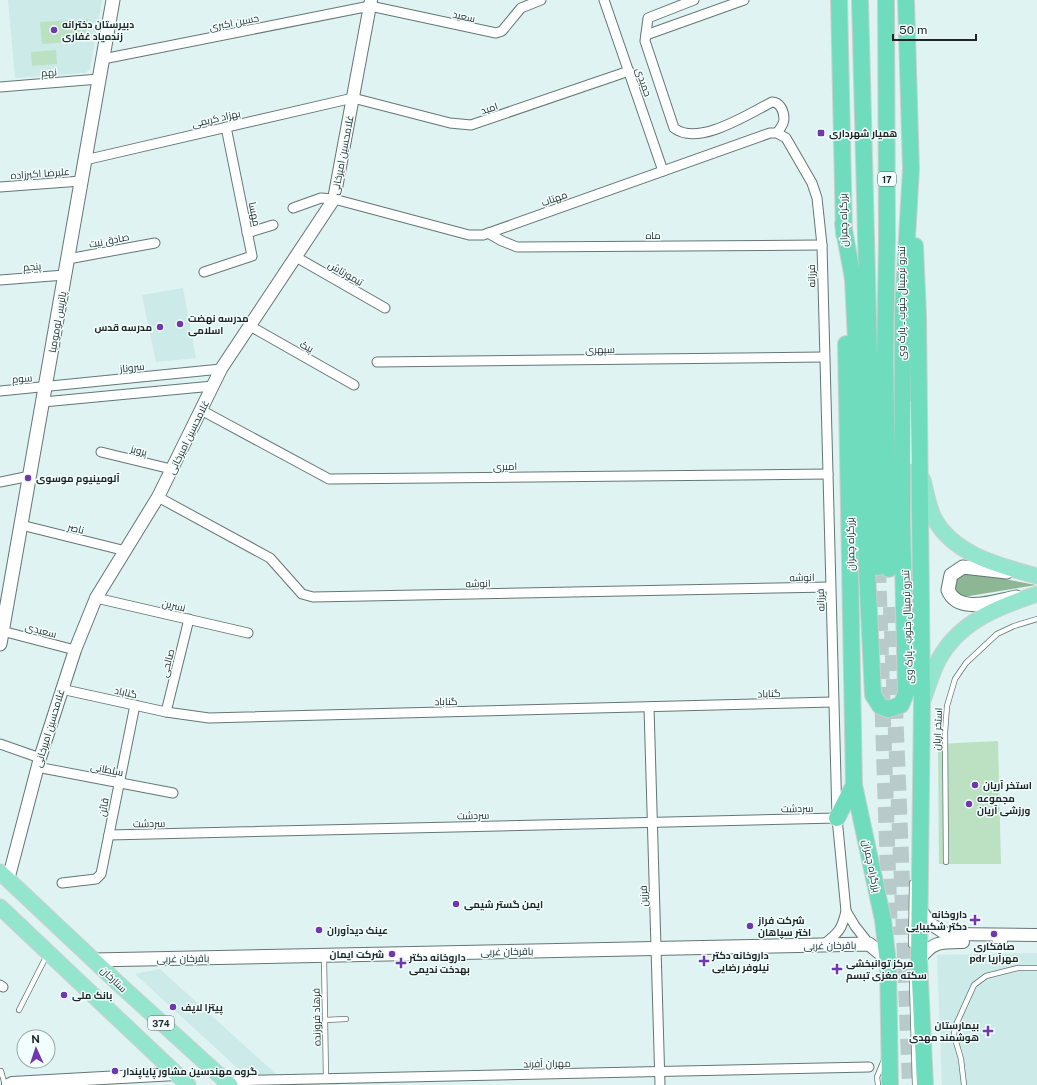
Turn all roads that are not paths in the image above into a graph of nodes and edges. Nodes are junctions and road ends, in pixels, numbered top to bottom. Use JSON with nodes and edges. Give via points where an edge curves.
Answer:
{"nodes":[{"id":1,"x":113,"y":0,"type":"edge"},
{"id":2,"x":541,"y":0,"type":"edge"},
{"id":3,"x":604,"y":0,"type":"edge"},
{"id":4,"x":694,"y":0,"type":"edge"},
{"id":5,"x":744,"y":0,"type":"edge"},
{"id":6,"x":839,"y":0,"type":"edge"},
{"id":7,"x":860,"y":0,"type":"edge"},
{"id":8,"x":886,"y":0,"type":"edge"},
{"id":9,"x":906,"y":0,"type":"edge"},
{"id":10,"x":370,"y":3,"type":"edge"},
{"id":11,"x":646,"y":35,"type":"junction"},
{"id":12,"x":103,"y":59,"type":"junction"},
{"id":13,"x":628,"y":71,"type":"junction"},
{"id":14,"x":99,"y":79,"type":"junction"},
{"id":15,"x":0,"y":87,"type":"edge"},
{"id":16,"x":353,"y":98,"type":"junction"},
{"id":17,"x":226,"y":127,"type":"junction"},
{"id":18,"x":777,"y":133,"type":"junction"},
{"id":19,"x":85,"y":160,"type":"junction"},
{"id":20,"x":912,"y":169,"type":"junction"},
{"id":21,"x":663,"y":172,"type":"junction"},
{"id":22,"x":81,"y":181,"type":"junction"},
{"id":23,"x":0,"y":187,"type":"edge"},
{"id":24,"x":334,"y":199,"type":"junction"},
{"id":25,"x":293,"y":208,"type":"dead end"},
{"id":26,"x":843,"y":224,"type":"junction"},
{"id":27,"x":273,"y":225,"type":"dead end"},
{"id":28,"x":247,"y":232,"type":"junction"},
{"id":29,"x":488,"y":233,"type":"junction"},
{"id":30,"x":155,"y":242,"type":"dead end"},
{"id":31,"x":822,"y":245,"type":"junction"},
{"id":32,"x":296,"y":258,"type":"junction"},
{"id":33,"x":68,"y":259,"type":"junction"},
{"id":34,"x":204,"y":272,"type":"dead end"},
{"id":35,"x":65,"y":275,"type":"junction"},
{"id":36,"x":0,"y":280,"type":"edge"},
{"id":37,"x":909,"y":304,"type":"dead end"},
{"id":38,"x":384,"y":308,"type":"dead end"},
{"id":39,"x":250,"y":326,"type":"junction"},
{"id":40,"x":824,"y":358,"type":"junction"},
{"id":41,"x":377,"y":362,"type":"dead end"},
{"id":42,"x":221,"y":369,"type":"junction"},
{"id":43,"x":133,"y":378,"type":"junction"},
{"id":44,"x":120,"y":380,"type":"junction"},
{"id":45,"x":354,"y":385,"type":"dead end"},
{"id":46,"x":212,"y":386,"type":"junction"},
{"id":47,"x":45,"y":388,"type":"junction"},
{"id":48,"x":0,"y":391,"type":"edge"},
{"id":49,"x":134,"y":393,"type":"junction"},
{"id":50,"x":122,"y":394,"type":"junction"},
{"id":51,"x":910,"y":398,"type":"dead end"},
{"id":52,"x":43,"y":402,"type":"junction"},
{"id":53,"x":201,"y":410,"type":"junction"},
{"id":54,"x":101,"y":452,"type":"dead end"},
{"id":55,"x":916,"y":469,"type":"junction"},
{"id":56,"x":171,"y":470,"type":"junction"},
{"id":57,"x":828,"y":474,"type":"junction"},
{"id":58,"x":30,"y":476,"type":"junction"},
{"id":59,"x":0,"y":482,"type":"edge"},
{"id":60,"x":158,"y":497,"type":"junction"},
{"id":61,"x":21,"y":525,"type":"junction"},
{"id":62,"x":126,"y":552,"type":"junction"},
{"id":63,"x":915,"y":570,"type":"dead end"},
{"id":64,"x":1037,"y":576,"type":"edge"},
{"id":65,"x":830,"y":587,"type":"junction"},
{"id":66,"x":4,"y":593,"type":"edge"},
{"id":67,"x":1037,"y":594,"type":"edge"},
{"id":68,"x":96,"y":598,"type":"junction"},
{"id":69,"x":189,"y":619,"type":"junction"},
{"id":70,"x":1037,"y":619,"type":"edge"},
{"id":71,"x":2,"y":631,"type":"junction"},
{"id":72,"x":248,"y":633,"type":"dead end"},
{"id":73,"x":0,"y":644,"type":"edge"},
{"id":74,"x":74,"y":650,"type":"junction"},
{"id":75,"x":61,"y":689,"type":"junction"},
{"id":76,"x":922,"y":701,"type":"junction"},
{"id":77,"x":833,"y":702,"type":"junction"},
{"id":78,"x":134,"y":705,"type":"junction"},
{"id":79,"x":649,"y":707,"type":"junction"},
{"id":80,"x":166,"y":712,"type":"junction"},
{"id":81,"x":0,"y":744,"type":"edge"},
{"id":82,"x":38,"y":762,"type":"junction"},
{"id":83,"x":119,"y":783,"type":"junction"},
{"id":84,"x":854,"y":785,"type":"junction"},
{"id":85,"x":173,"y":793,"type":"dead end"},
{"id":86,"x":837,"y":818,"type":"junction"},
{"id":87,"x":652,"y":822,"type":"junction"},
{"id":88,"x":109,"y":835,"type":"junction"},
{"id":89,"x":914,"y":856,"type":"dead end"},
{"id":90,"x":946,"y":862,"type":"dead end"},
{"id":91,"x":4,"y":876,"type":"edge"},
{"id":92,"x":912,"y":879,"type":"dead end"},
{"id":93,"x":62,"y":883,"type":"dead end"},
{"id":94,"x":0,"y":907,"type":"edge"},
{"id":95,"x":920,"y":909,"type":"junction"},
{"id":96,"x":846,"y":911,"type":"junction"},
{"id":97,"x":1037,"y":934,"type":"edge"},
{"id":98,"x":999,"y":938,"type":"junction"},
{"id":99,"x":1037,"y":940,"type":"edge"},
{"id":100,"x":869,"y":944,"type":"junction"},
{"id":101,"x":823,"y":945,"type":"junction"},
{"id":102,"x":656,"y":948,"type":"junction"},
{"id":103,"x":48,"y":953,"type":"junction"},
{"id":104,"x":915,"y":954,"type":"junction"},
{"id":105,"x":324,"y":955,"type":"junction"},
{"id":106,"x":93,"y":960,"type":"junction"},
{"id":107,"x":888,"y":963,"type":"junction"},
{"id":108,"x":1037,"y":968,"type":"edge"},
{"id":109,"x":912,"y":977,"type":"dead end"},
{"id":110,"x":19,"y":1010,"type":"dead end"},
{"id":111,"x":346,"y":1019,"type":"dead end"},
{"id":112,"x":325,"y":1020,"type":"junction"},
{"id":113,"x":889,"y":1045,"type":"junction"},
{"id":114,"x":869,"y":1067,"type":"dead end"},
{"id":115,"x":1,"y":1071,"type":"dead end"},
{"id":116,"x":659,"y":1072,"type":"junction"},
{"id":117,"x":176,"y":1074,"type":"junction"},
{"id":118,"x":326,"y":1079,"type":"junction"},
{"id":119,"x":227,"y":1083,"type":"edge"},
{"id":120,"x":7,"y":1085,"type":"edge"},
{"id":121,"x":188,"y":1085,"type":"edge"},
{"id":122,"x":660,"y":1085,"type":"edge"},
{"id":123,"x":878,"y":1085,"type":"edge"},
{"id":124,"x":890,"y":1085,"type":"edge"},
{"id":125,"x":915,"y":1085,"type":"edge"},
{"id":126,"x":925,"y":1085,"type":"edge"},
{"id":127,"x":964,"y":1085,"type":"edge"}],
"edges":[{"from":1,"to":12,"type":"main road","name":"پاتریس لومومبا"},
{"from":2,"to":10,"type":"street","name":"سعید","via":[[521,8],[502,31],[496,33]]},
{"from":3,"to":13,"type":"street","name":"حمیدی"},
{"from":4,"to":11,"type":"street","via":[[648,18]]},
{"from":5,"to":11,"type":"street"},
{"from":6,"to":26,"type":"highway","name":"بزرگراه چمران"},
{"from":7,"to":8,"type":"highway","number":"17","via":[[869,355],[884,568]]},
{"from":9,"to":20,"type":"highway"},
{"from":10,"to":12,"type":"street","name":"حسین اکبری"},
{"from":10,"to":16,"type":"street","name":"غلامحسین امیرخانی"},
{"from":11,"to":18,"type":"street","via":[[645,41],[674,128],[681,133],[689,134],[715,130],[776,102],[780,104],[784,118]]},
{"from":12,"to":14,"type":"main road","name":"پاتریس لومومبا"},
{"from":13,"to":16,"type":"street","name":"امید","via":[[471,125],[450,123]]},
{"from":13,"to":21,"type":"street","name":"حمیدی"},
{"from":14,"to":15,"type":"street","name":"نهم"},
{"from":14,"to":19,"type":"main road","name":"پاتریس لومومبا"},
{"from":16,"to":17,"type":"street","name":"بهزاد کریمی"},
{"from":16,"to":24,"type":"street","name":"غلامحسین امیرخانی"},
{"from":17,"to":19,"type":"street","name":"بهزاد کریمی"},
{"from":17,"to":28,"type":"street","name":"مهسا"},
{"from":18,"to":21,"type":"street","name":"مهتاب","via":[[770,133]]},
{"from":18,"to":31,"type":"street","via":[[786,138],[815,190]]},
{"from":19,"to":22,"type":"main road","name":"پاتریس لومومبا"},
{"from":20,"to":26,"type":"highway","via":[[903,315],[902,521],[906,693],[901,705],[893,708],[880,706],[873,695],[853,279]]},
{"from":20,"to":37,"type":"lane","name":"تندرو ترمینال جنوب ـ پارک وی"},
{"from":20,"to":55,"type":"highway","via":[[918,315]]},
{"from":21,"to":29,"type":"street","name":"مهتاب"},
{"from":22,"to":23,"type":"street","name":"علیرضا اکبرزاده"},
{"from":22,"to":33,"type":"main road","name":"پاتریس لومومبا"},
{"from":24,"to":25,"type":"street","name":"مهتاب","via":[[322,198]]},
{"from":24,"to":29,"type":"street","name":"مهتاب","via":[[469,235]]},
{"from":24,"to":32,"type":"street","name":"غلامحسین امیرخانی"},
{"from":26,"to":84,"type":"highway","name":"بزرگراه چمران"},
{"from":27,"to":28,"type":"street"},
{"from":28,"to":34,"type":"street","name":"مهسا","via":[[252,256]]},
{"from":29,"to":31,"type":"street","name":"ماه","via":[[517,247]]},
{"from":30,"to":33,"type":"street","name":"صادق نیت"},
{"from":31,"to":40,"type":"street","name":"فرزانه"},
{"from":32,"to":38,"type":"street","name":"تیمورتاش"},
{"from":32,"to":39,"type":"street","name":"غلامحسین امیرخانی"},
{"from":33,"to":35,"type":"main road","name":"پاتریس لومومبا"},
{"from":35,"to":36,"type":"street","name":"پنجم"},
{"from":35,"to":47,"type":"main road","name":"پاتریس لومومبا"},
{"from":39,"to":42,"type":"street","name":"غلامحسین امیرخانی"},
{"from":39,"to":45,"type":"street","name":"پیک"},
{"from":40,"to":41,"type":"street","name":"سپهری"},
{"from":40,"to":57,"type":"street","name":"فرزانه"},
{"from":42,"to":43,"type":"street","name":"سروناز"},
{"from":42,"to":46,"type":"street","name":"غلامحسین امیرخانی"},
{"from":43,"to":44,"type":"street","name":"سروناز"},
{"from":43,"to":49,"type":"street"},
{"from":44,"to":47,"type":"street","name":"سروناز"},
{"from":44,"to":50,"type":"street"},
{"from":46,"to":49,"type":"street"},
{"from":46,"to":53,"type":"street","name":"غلامحسین امیرخانی"},
{"from":47,"to":48,"type":"street","name":"سوم"},
{"from":47,"to":52,"type":"main road","name":"پاتریس لومومبا"},
{"from":49,"to":50,"type":"street"},
{"from":50,"to":52,"type":"street"},
{"from":51,"to":55,"type":"lane"},
{"from":52,"to":58,"type":"main road","name":"پاتریس لومومبا"},
{"from":53,"to":56,"type":"street","name":"غلامحسین امیرخانی"},
{"from":53,"to":57,"type":"street","name":"امیری","via":[[329,479]]},
{"from":54,"to":56,"type":"street","name":"پرویز"},
{"from":55,"to":64,"type":"main road","via":[[934,516],[946,534],[968,551],[990,562]]},
{"from":55,"to":76,"type":"highway"},
{"from":56,"to":60,"type":"street","name":"غلامحسین امیرخانی"},
{"from":57,"to":65,"type":"street","name":"فرزانه"},
{"from":58,"to":59,"type":"street"},
{"from":58,"to":61,"type":"main road","name":"پاتریس لومومبا"},
{"from":60,"to":62,"type":"street","name":"غلامحسین امیرخانی"},
{"from":60,"to":65,"type":"street","name":"انوشه","via":[[270,558],[302,594],[313,597]]},
{"from":61,"to":62,"type":"street","name":"ناصر"},
{"from":61,"to":66,"type":"main road","name":"پاتریس لومومبا"},
{"from":62,"to":68,"type":"street","name":"غلامحسین امیرخانی"},
{"from":63,"to":89,"type":"lane","name":"تندرو ترمینال جنوب ـ پارک وی","via":[[919,711]]},
{"from":64,"to":67,"type":"main road","via":[[963,567],[951,575],[948,585],[953,599],[966,605]]},
{"from":65,"to":77,"type":"street","name":"فرزانه"},
{"from":66,"to":71,"type":"main road","name":"پاتریس لومومبا"},
{"from":67,"to":76,"type":"main road","via":[[985,614],[959,634],[941,654]]},
{"from":68,"to":69,"type":"street","name":"نسرین"},
{"from":68,"to":74,"type":"street","name":"غلامحسین امیرخانی"},
{"from":69,"to":72,"type":"street","name":"نسرین"},
{"from":69,"to":80,"type":"street","name":"صالحی"},
{"from":70,"to":90,"type":"lane","name":"استخر اریان","via":[[997,634],[966,663],[955,679],[947,706],[945,732]]},
{"from":71,"to":73,"type":"main road","name":"پاتریس لومومبا"},
{"from":71,"to":74,"type":"street","name":"سعیدی"},
{"from":74,"to":75,"type":"street","name":"غلامحسین امیرخانی"},
{"from":75,"to":78,"type":"street","name":"گناباد"},
{"from":75,"to":82,"type":"street","name":"غلامحسین امیرخانی"},
{"from":76,"to":95,"type":"highway"},
{"from":77,"to":79,"type":"street","name":"گناباد"},
{"from":77,"to":86,"type":"street","name":"فرزانه"},
{"from":78,"to":80,"type":"street","name":"گناباد"},
{"from":78,"to":83,"type":"street","name":"قائن"},
{"from":79,"to":80,"type":"street","name":"گناباد","via":[[209,718]]},
{"from":79,"to":87,"type":"street","name":"فرزین"},
{"from":81,"to":82,"type":"street","name":"سلطانی"},
{"from":82,"to":83,"type":"street","name":"سلطانی"},
{"from":82,"to":91,"type":"street","name":"غلامحسین امیرخانی"},
{"from":83,"to":85,"type":"street","name":"سلطانی"},
{"from":83,"to":88,"type":"street","name":"قائن"},
{"from":84,"to":86,"type":"highway"},
{"from":84,"to":107,"type":"highway","name":"بزرگراه چمران","via":[[883,920]]},
{"from":86,"to":87,"type":"street","name":"سردشت"},
{"from":86,"to":96,"type":"street","name":"فرزانه"},
{"from":87,"to":88,"type":"street","name":"سردشت"},
{"from":87,"to":102,"type":"street","name":"فرزین"},
{"from":88,"to":93,"type":"street","name":"قائن","via":[[99,877]]},
{"from":91,"to":106,"type":"main road","name":"ستارخان","number":"374"},
{"from":92,"to":104,"type":"lane","via":[[910,912]]},
{"from":94,"to":103,"type":"main road","number":"374"},
{"from":95,"to":98,"type":"street","via":[[931,924],[946,934]]},
{"from":95,"to":104,"type":"highway"},
{"from":96,"to":100,"type":"street","via":[[854,926]]},
{"from":96,"to":101,"type":"street","name":"فرزانه","via":[[839,931]]},
{"from":97,"to":98,"type":"street"},
{"from":98,"to":99,"type":"lane"},
{"from":98,"to":104,"type":"street","via":[[937,944]]},
{"from":100,"to":101,"type":"main road","name":"باقرخان غربی"},
{"from":100,"to":107,"type":"main road","name":"باقرخان غربی"},
{"from":101,"to":102,"type":"main road","name":"باقرخان غربی"},
{"from":102,"to":105,"type":"main road","name":"باقرخان غربی"},
{"from":102,"to":116,"type":"street","name":"فرزین"},
{"from":103,"to":110,"type":"lane"},
{"from":103,"to":117,"type":"main road","number":"374"},
{"from":104,"to":126,"type":"highway"},
{"from":105,"to":106,"type":"main road","name":"باقرخان غربی"},
{"from":105,"to":112,"type":"lane","name":"فرهاد فروزنده"},
{"from":106,"to":119,"type":"main road","name":"ستارخان","number":"374"},
{"from":107,"to":113,"type":"highway","name":"بزرگراه چمران"},
{"from":108,"to":127,"type":"lane","via":[[1018,968],[986,976],[974,985],[955,1027],[954,1035],[961,1059]]},
{"from":109,"to":125,"type":"lane"},
{"from":111,"to":112,"type":"lane"},
{"from":112,"to":118,"type":"lane","name":"فرهاد فروزنده"},
{"from":113,"to":123,"type":"lane","via":[[877,1077]]},
{"from":113,"to":124,"type":"highway","name":"بزرگراه چمران"},
{"from":114,"to":116,"type":"street","name":"مهران آفرند"},
{"from":115,"to":120,"type":"lane"},
{"from":116,"to":118,"type":"street","name":"مهران آفرند"},
{"from":116,"to":122,"type":"street","name":"فرزین"},
{"from":117,"to":120,"type":"street"},
{"from":117,"to":121,"type":"main road","number":"374"},
{"from":118,"to":119,"type":"street","name":"مهران آفرند"}]}
